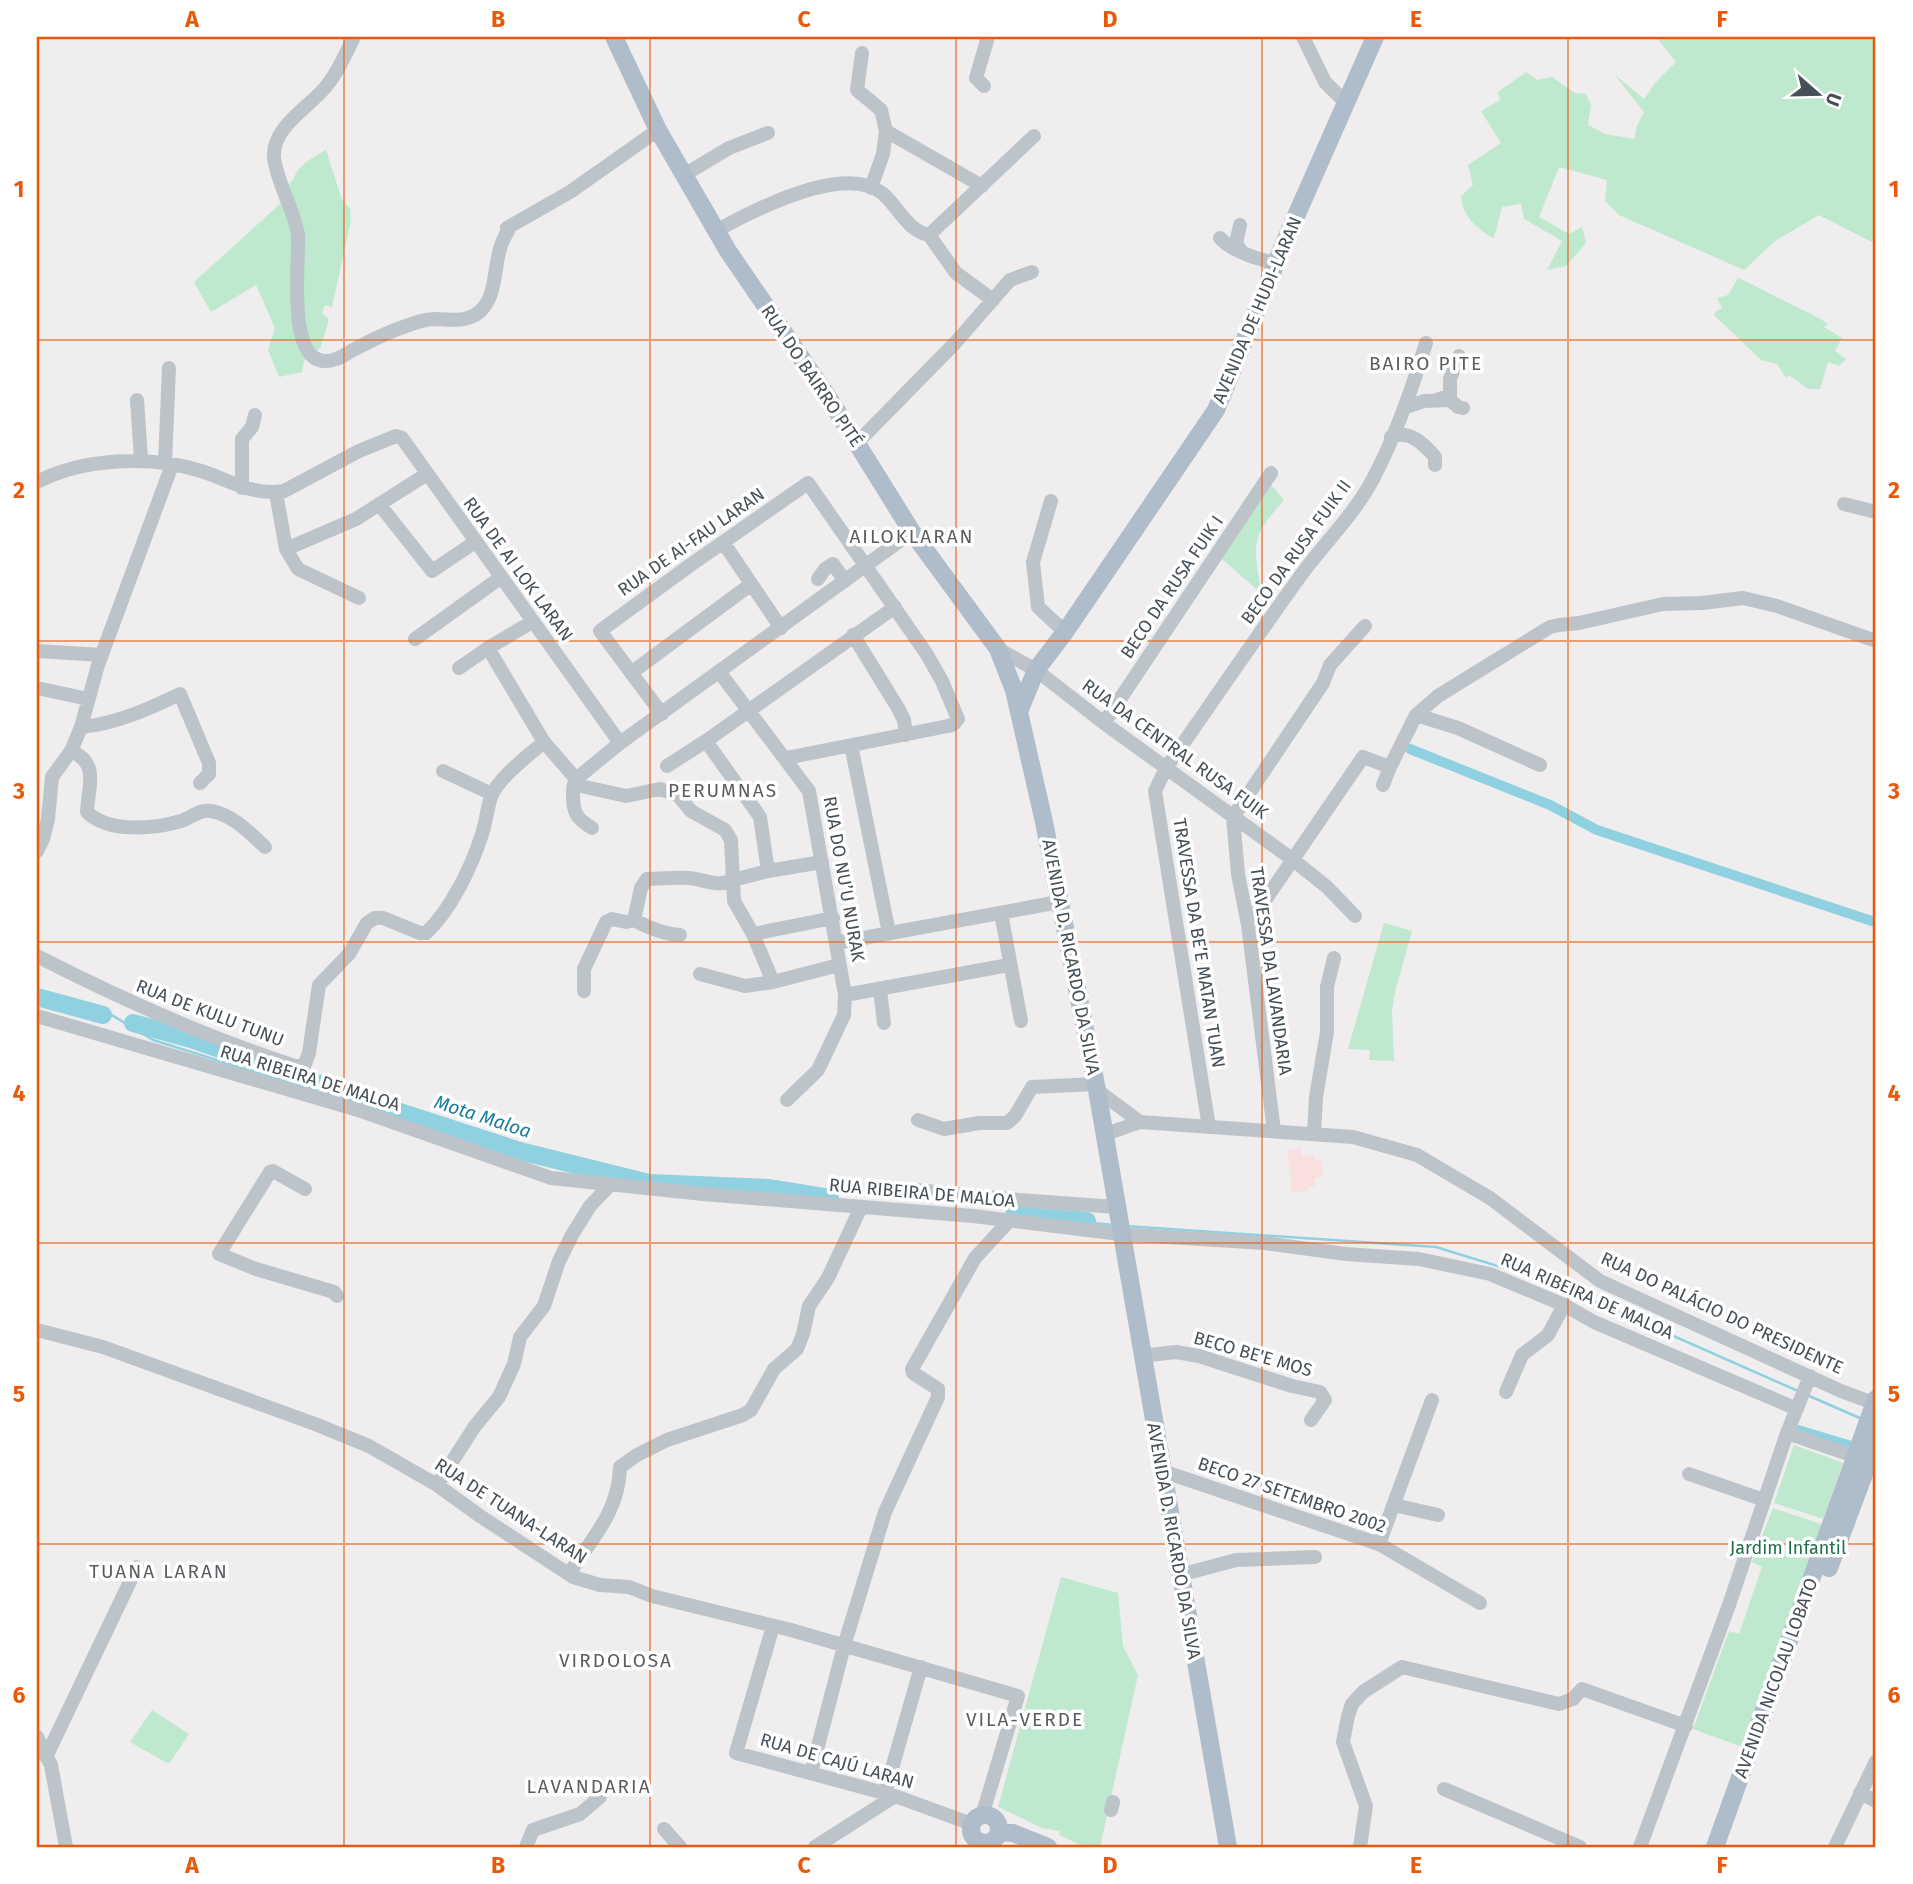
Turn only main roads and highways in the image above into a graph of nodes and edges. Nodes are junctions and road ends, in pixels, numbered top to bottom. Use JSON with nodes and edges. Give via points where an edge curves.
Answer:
{"nodes":[{"id":1,"x":614,"y":37,"type":"edge"},
{"id":2,"x":1375,"y":37,"type":"edge"},
{"id":3,"x":1020,"y":709,"type":"junction"},
{"id":4,"x":1876,"y":1402,"type":"edge"},
{"id":5,"x":1871,"y":1435,"type":"edge"},
{"id":6,"x":1867,"y":1461,"type":"edge"},
{"id":7,"x":999,"y":1832,"type":"junction"},
{"id":8,"x":974,"y":1845,"type":"edge"},
{"id":9,"x":1048,"y":1847,"type":"edge"},
{"id":10,"x":1228,"y":1847,"type":"edge"},
{"id":11,"x":1715,"y":1847,"type":"edge"},
{"id":12,"x":1728,"y":1847,"type":"edge"}],
"edges":[{"from":1,"to":3,"type":"main road","name":"RUA DO BAIRRO PITÉ","via":[[658,130],[716,231],[912,532],[998,649]]},
{"from":2,"to":3,"type":"main road","name":"AVENIDA DE HUDI-LARAN","via":[[1216,410],[1036,670]]},
{"from":3,"to":10,"type":"main road","name":"AVENIDA D. RICARDO DA SILVA","via":[[1096,1087]]},
{"from":4,"to":5,"type":"main road","name":"AVENIDA NICOLAU LOBATO"},
{"from":5,"to":6,"type":"main road","name":"AVENIDA NICOLAU LOBATO"},
{"from":6,"to":11,"type":"main road","name":"AVENIDA NICOLAU LOBATO"},
{"from":6,"to":12,"type":"main road","name":"AVENIDA NICOLAU LOBATO"},
{"from":7,"to":8,"type":"main road","via":[[991,1843]]},
{"from":7,"to":8,"type":"main road","via":[[995,1819],[977,1820]]},
{"from":7,"to":9,"type":"main road"}]}
